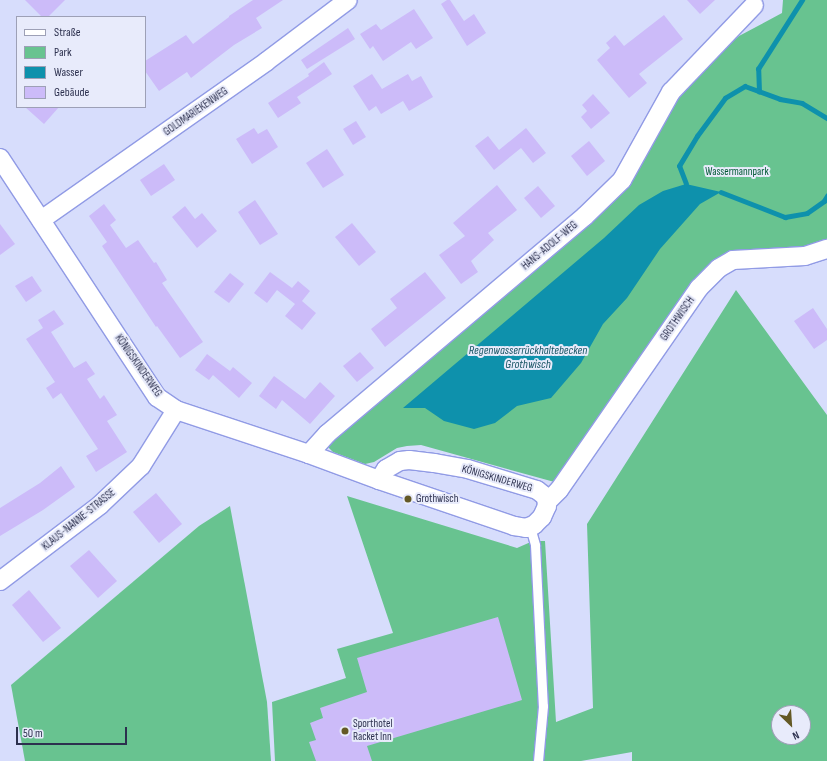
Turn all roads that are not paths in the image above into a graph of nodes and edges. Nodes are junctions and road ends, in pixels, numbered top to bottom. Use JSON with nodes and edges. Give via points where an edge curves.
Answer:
{"nodes":[{"id":1,"x":348,"y":0,"type":"edge"},
{"id":2,"x":755,"y":2,"type":"edge"},
{"id":3,"x":0,"y":158,"type":"edge"},
{"id":4,"x":41,"y":220,"type":"junction"},
{"id":5,"x":827,"y":249,"type":"edge"},
{"id":6,"x":176,"y":410,"type":"junction"},
{"id":7,"x":309,"y":454,"type":"junction"},
{"id":8,"x":379,"y":480,"type":"junction"},
{"id":9,"x":547,"y":502,"type":"junction"},
{"id":10,"x":530,"y":527,"type":"junction"},
{"id":11,"x":0,"y":581,"type":"edge"},
{"id":12,"x":538,"y":761,"type":"edge"}],
"edges":[{"from":1,"to":4,"type":"street","name":"GOLDMARIEKENWEG","via":[[267,62]]},
{"from":2,"to":7,"type":"street","name":"HANS-ADOLF-WEG","via":[[671,92],[622,180],[586,216],[326,434]]},
{"from":3,"to":4,"type":"street","name":"KÖNIGSKINDERWEG"},
{"from":4,"to":6,"type":"street","name":"KÖNIGSKINDERWEG","via":[[158,397]]},
{"from":5,"to":9,"type":"street","name":"GROTHWISCH","via":[[805,256],[733,260],[719,268],[699,288],[559,490]]},
{"from":6,"to":7,"type":"street","name":"KÖNIGSKINDERWEG"},
{"from":6,"to":11,"type":"street","name":"KLAUS-NANNE-STRASSE","via":[[141,466],[100,505]]},
{"from":7,"to":8,"type":"street","name":"KÖNIGSKINDERWEG"},
{"from":8,"to":9,"type":"street","name":"KÖNIGSKINDERWEG","via":[[381,474],[391,465],[409,460],[420,461],[468,469],[526,486],[542,493]]},
{"from":8,"to":10,"type":"street","name":"KÖNIGSKINDERWEG","via":[[514,526]]},
{"from":9,"to":10,"type":"street","via":[[542,517]]},
{"from":10,"to":12,"type":"lane","via":[[535,545],[543,706]]}]}
